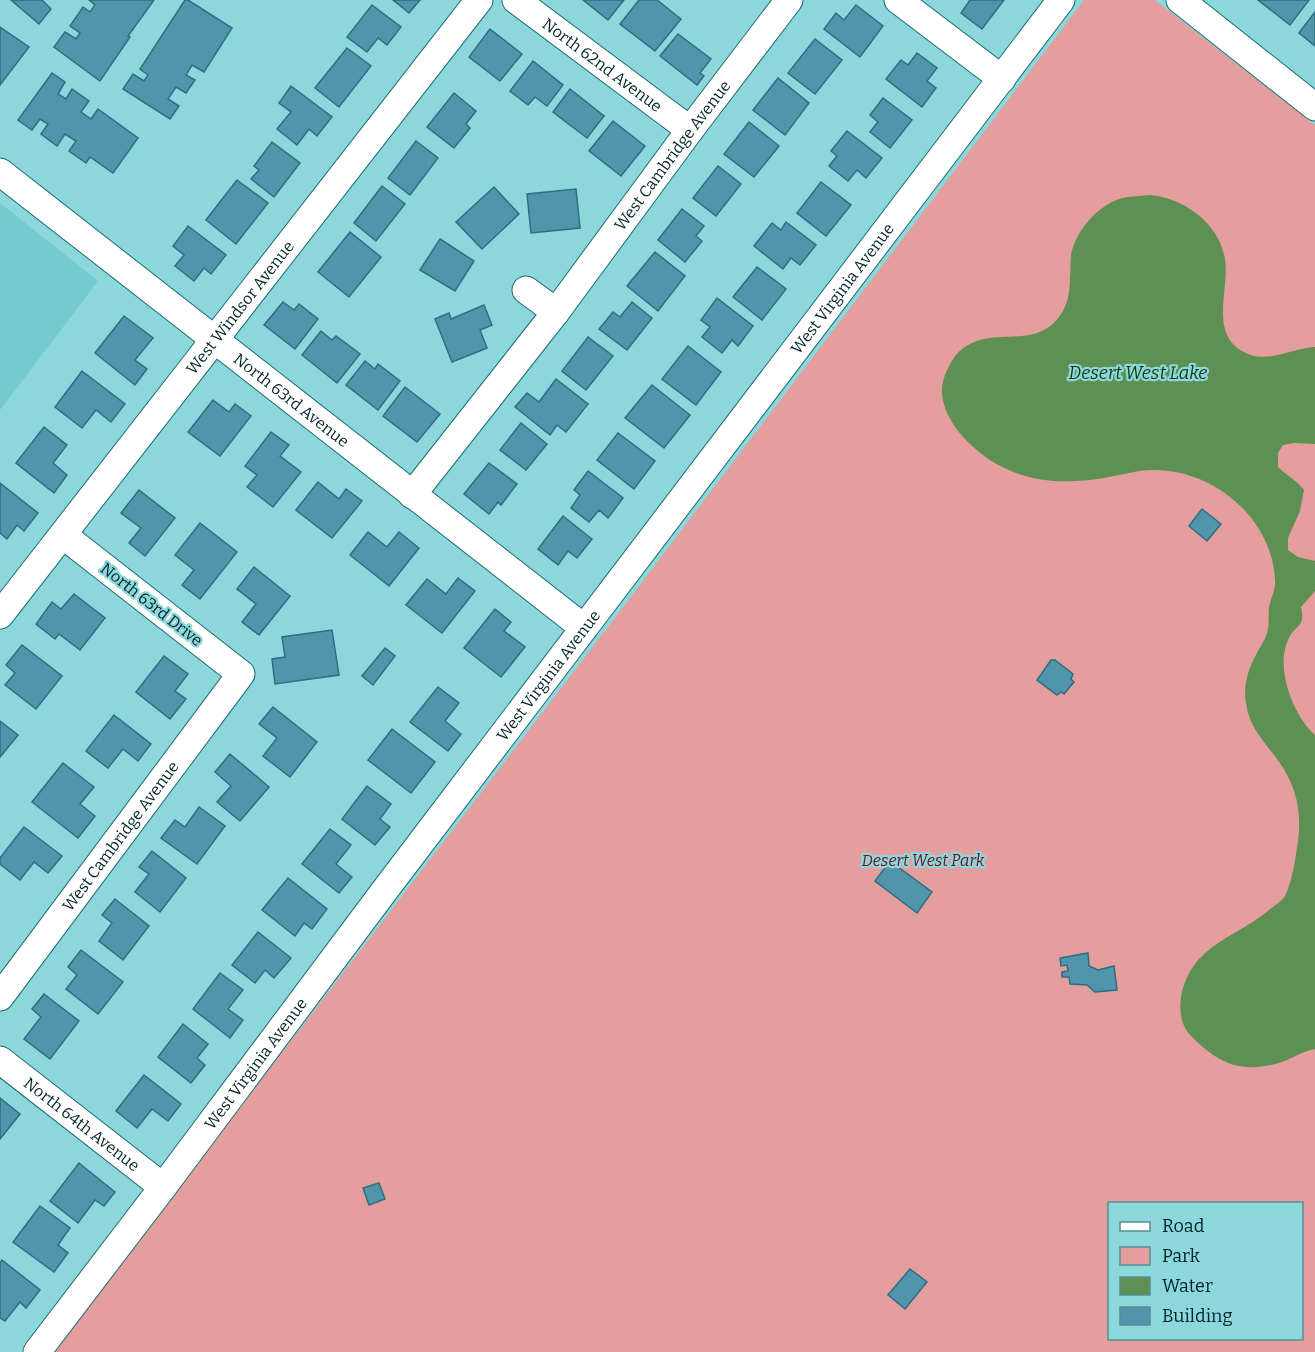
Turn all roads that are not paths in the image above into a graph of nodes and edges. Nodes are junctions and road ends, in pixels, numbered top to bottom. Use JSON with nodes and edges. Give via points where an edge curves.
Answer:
{"nodes":[{"id":1,"x":478,"y":0,"type":"edge"},
{"id":2,"x":516,"y":0,"type":"edge"},
{"id":3,"x":789,"y":0,"type":"edge"},
{"id":4,"x":898,"y":0,"type":"edge"},
{"id":5,"x":1061,"y":0,"type":"edge"},
{"id":6,"x":1180,"y":0,"type":"edge"},
{"id":7,"x":1002,"y":79,"type":"junction"},
{"id":8,"x":1315,"y":107,"type":"edge"},
{"id":9,"x":690,"y":130,"type":"junction"},
{"id":10,"x":0,"y":172,"type":"edge"},
{"id":11,"x":526,"y":290,"type":"dead end"},
{"id":12,"x":556,"y":312,"type":"junction"},
{"id":13,"x":215,"y":340,"type":"junction"},
{"id":14,"x":412,"y":495,"type":"junction"},
{"id":15,"x":63,"y":535,"type":"junction"},
{"id":16,"x":0,"y":615,"type":"edge"},
{"id":17,"x":584,"y":628,"type":"junction"},
{"id":18,"x":241,"y":674,"type":"joint"},
{"id":19,"x":0,"y":997,"type":"edge"},
{"id":20,"x":0,"y":1060,"type":"edge"},
{"id":21,"x":163,"y":1187,"type":"junction"},
{"id":22,"x":37,"y":1352,"type":"edge"}],
"edges":[{"from":1,"to":13,"type":"street","name":"West Windsor Avenue"},
{"from":2,"to":9,"type":"street","name":"North 62nd Avenue"},
{"from":3,"to":9,"type":"street","name":"West Cambridge Avenue"},
{"from":4,"to":7,"type":"street"},
{"from":5,"to":7,"type":"street","name":"West Virginia Avenue"},
{"from":6,"to":8,"type":"street"},
{"from":7,"to":17,"type":"street","name":"West Virginia Avenue"},
{"from":9,"to":12,"type":"street","name":"West Cambridge Avenue"},
{"from":10,"to":13,"type":"street","name":"North 63rd Avenue"},
{"from":11,"to":12,"type":"street"},
{"from":12,"to":14,"type":"street","name":"West Cambridge Avenue"},
{"from":13,"to":14,"type":"street","name":"North 63rd Avenue"},
{"from":13,"to":15,"type":"street","name":"West Windsor Avenue"},
{"from":14,"to":17,"type":"street","name":"North 63rd Avenue"},
{"from":15,"to":16,"type":"street","name":"West Windsor Avenue"},
{"from":15,"to":18,"type":"street","name":"North 63rd Drive"},
{"from":17,"to":21,"type":"street","name":"West Virginia Avenue"},
{"from":18,"to":19,"type":"street","name":"West Cambridge Avenue"},
{"from":20,"to":21,"type":"street","name":"North 64th Avenue"},
{"from":21,"to":22,"type":"street","name":"West Virginia Avenue"}]}
